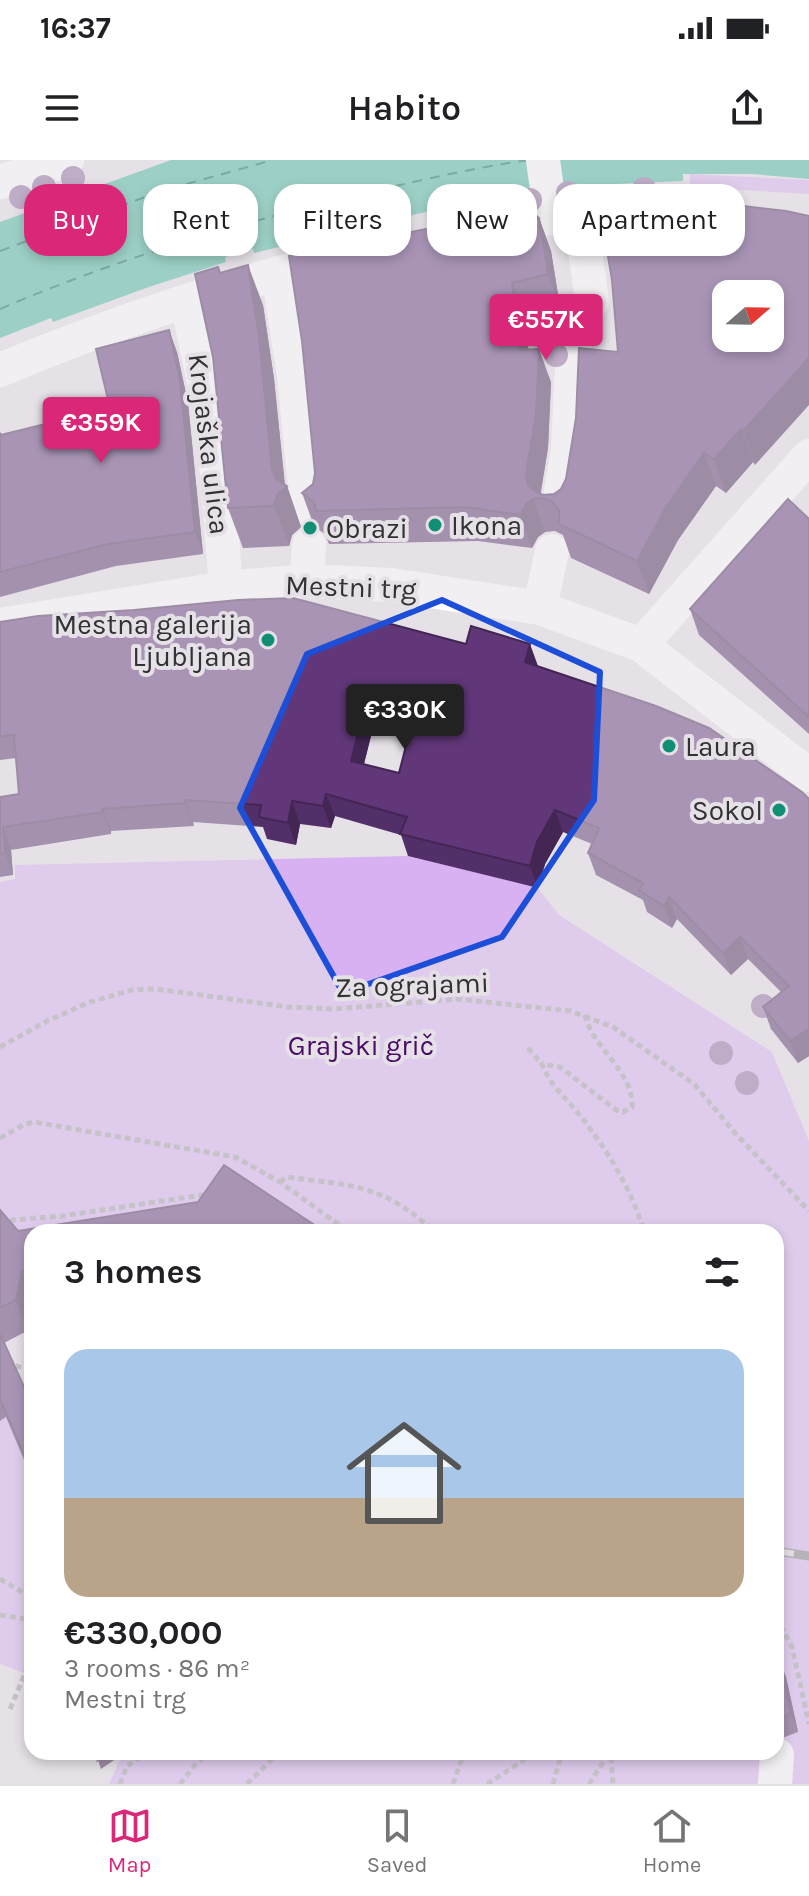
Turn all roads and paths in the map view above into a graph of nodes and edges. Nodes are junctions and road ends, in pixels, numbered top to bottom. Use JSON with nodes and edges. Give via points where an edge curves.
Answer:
{"nodes":[{"id":1,"x":67,"y":160,"type":"edge"},
{"id":2,"x":0,"y":182,"type":"edge"},
{"id":3,"x":348,"y":256,"type":"edge"},
{"id":4,"x":576,"y":256,"type":"edge"},
{"id":5,"x":278,"y":273,"type":"junction"},
{"id":6,"x":187,"y":302,"type":"junction"},
{"id":7,"x":0,"y":370,"type":"edge"},
{"id":8,"x":803,"y":476,"type":"edge"},
{"id":9,"x":307,"y":508,"type":"edge"},
{"id":10,"x":558,"y":509,"type":"edge"},
{"id":11,"x":309,"y":545,"type":"dead end"},
{"id":12,"x":552,"y":551,"type":"dead end"},
{"id":13,"x":307,"y":581,"type":"junction"},
{"id":14,"x":226,"y":588,"type":"junction"},
{"id":15,"x":540,"y":608,"type":"junction"},
{"id":16,"x":0,"y":625,"type":"edge"},
{"id":17,"x":641,"y":645,"type":"junction"},
{"id":18,"x":809,"y":775,"type":"edge"},
{"id":19,"x":585,"y":1015,"type":"junction"},
{"id":20,"x":0,"y":1047,"type":"edge"},
{"id":21,"x":528,"y":1048,"type":"dead end"},
{"id":22,"x":542,"y":1064,"type":"junction"},
{"id":23,"x":0,"y":1138,"type":"edge"},
{"id":24,"x":280,"y":1182,"type":"junction"},
{"id":25,"x":220,"y":1192,"type":"edge"},
{"id":26,"x":809,"y":1211,"type":"edge"},
{"id":27,"x":0,"y":1221,"type":"edge"},
{"id":28,"x":335,"y":1224,"type":"edge"},
{"id":29,"x":425,"y":1224,"type":"edge"},
{"id":30,"x":642,"y":1224,"type":"edge"},
{"id":31,"x":0,"y":1355,"type":"edge"},
{"id":32,"x":24,"y":1369,"type":"edge"},
{"id":33,"x":0,"y":1579,"type":"edge"},
{"id":34,"x":24,"y":1593,"type":"edge"},
{"id":35,"x":0,"y":1615,"type":"edge"},
{"id":36,"x":24,"y":1619,"type":"edge"},
{"id":37,"x":784,"y":1632,"type":"edge"},
{"id":38,"x":24,"y":1676,"type":"edge"},
{"id":39,"x":10,"y":1709,"type":"dead end"},
{"id":40,"x":809,"y":1724,"type":"edge"},
{"id":41,"x":136,"y":1760,"type":"edge"},
{"id":42,"x":200,"y":1760,"type":"edge"},
{"id":43,"x":271,"y":1760,"type":"edge"},
{"id":44,"x":461,"y":1760,"type":"edge"},
{"id":45,"x":523,"y":1760,"type":"edge"},
{"id":46,"x":560,"y":1760,"type":"edge"},
{"id":47,"x":605,"y":1760,"type":"edge"},
{"id":48,"x":611,"y":1760,"type":"edge"},
{"id":49,"x":120,"y":1784,"type":"edge"},
{"id":50,"x":180,"y":1784,"type":"edge"},
{"id":51,"x":247,"y":1784,"type":"edge"},
{"id":52,"x":453,"y":1784,"type":"edge"},
{"id":53,"x":487,"y":1784,"type":"edge"},
{"id":54,"x":553,"y":1784,"type":"edge"},
{"id":55,"x":589,"y":1784,"type":"edge"},
{"id":56,"x":613,"y":1784,"type":"edge"}],
"edges":[{"from":1,"to":2,"type":"street"},
{"from":3,"to":5,"type":"street"},
{"from":4,"to":10,"type":"street","via":[[592,301],[577,328]]},
{"from":5,"to":6,"type":"street"},
{"from":5,"to":9,"type":"street"},
{"from":6,"to":7,"type":"street"},
{"from":6,"to":14,"type":"street","name":"Krojaška ulica","via":[[208,400]]},
{"from":8,"to":17,"type":"street"},
{"from":11,"to":13,"type":"street"},
{"from":12,"to":15,"type":"street"},
{"from":13,"to":14,"type":"street","name":"Mestni trg"},
{"from":13,"to":15,"type":"street","name":"Mestni trg","via":[[392,585]]},
{"from":14,"to":16,"type":"street","name":"Mestni trg"},
{"from":15,"to":17,"type":"street","name":"Mestni trg"},
{"from":17,"to":18,"type":"street","name":"Mestni trg"},
{"from":19,"to":20,"type":"path","name":"Za ograjami","via":[[458,999],[334,1009],[132,990],[90,1002]]},
{"from":19,"to":22,"type":"path","via":[[629,1089],[632,1107],[616,1110],[560,1067]]},
{"from":19,"to":26,"type":"path","name":"Za ograjami","via":[[613,1027],[694,1084]]},
{"from":21,"to":22,"type":"path"},
{"from":22,"to":30,"type":"path","via":[[546,1077],[580,1115],[620,1176]]},
{"from":23,"to":24,"type":"path","via":[[28,1123],[49,1124],[235,1157]]},
{"from":24,"to":28,"type":"path"},
{"from":24,"to":29,"type":"path","via":[[287,1177],[361,1186],[399,1203]]},
{"from":25,"to":27,"type":"path"},
{"from":31,"to":32,"type":"path","via":[[6,1363]]},
{"from":33,"to":34,"type":"path"},
{"from":35,"to":36,"type":"path"},
{"from":37,"to":40,"type":"path"},
{"from":38,"to":39,"type":"path"},
{"from":41,"to":49,"type":"path","via":[[127,1766]]},
{"from":42,"to":50,"type":"path"},
{"from":43,"to":51,"type":"path"},
{"from":44,"to":52,"type":"path"},
{"from":45,"to":53,"type":"path"},
{"from":46,"to":54,"type":"path"},
{"from":47,"to":55,"type":"path"},
{"from":48,"to":56,"type":"path"}]}
